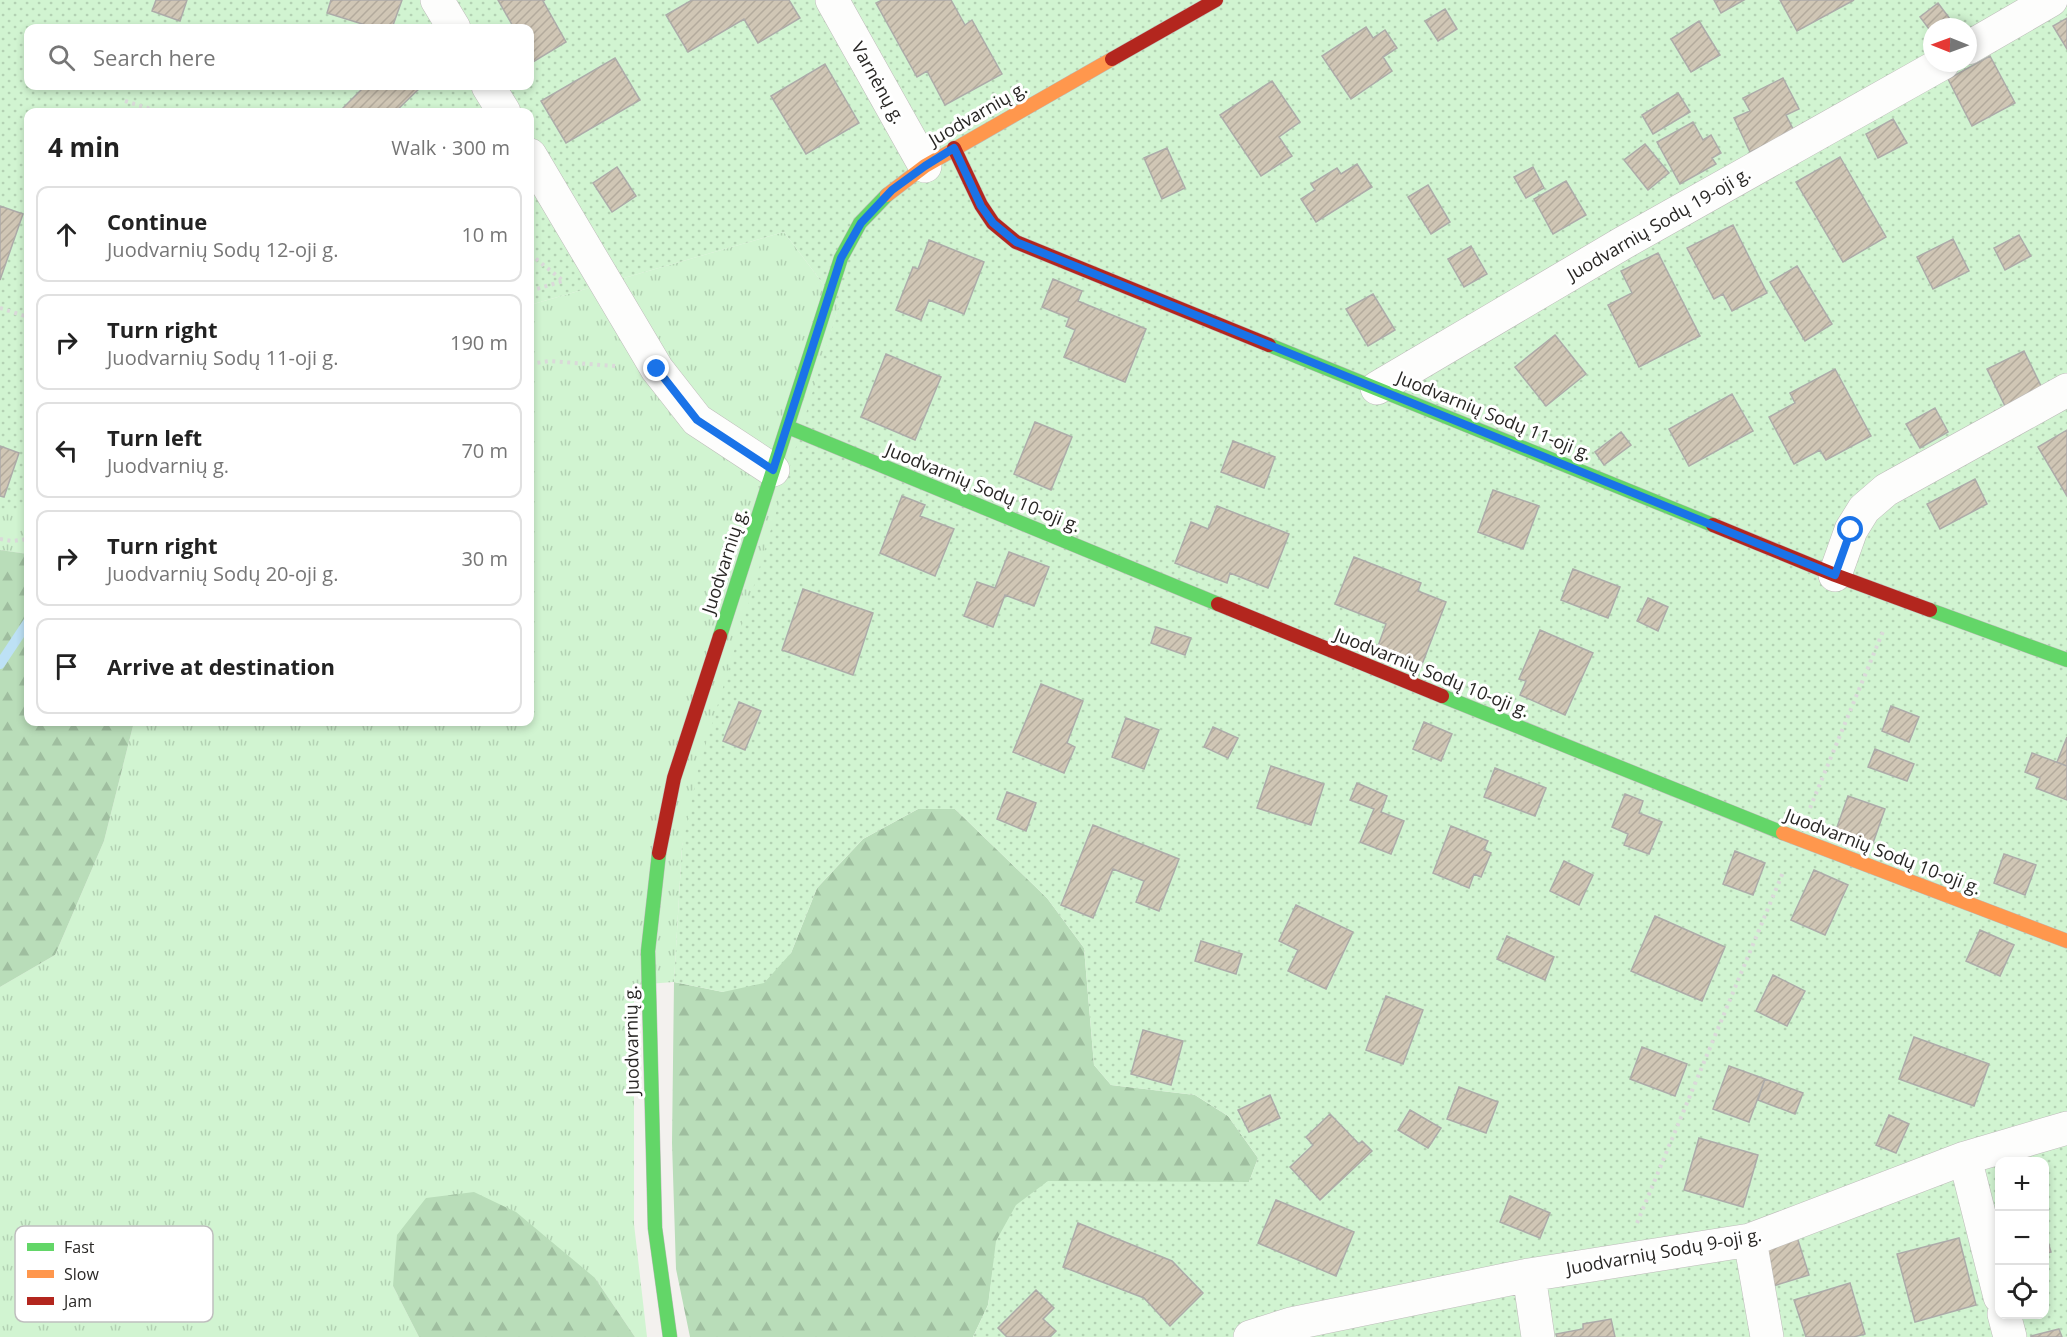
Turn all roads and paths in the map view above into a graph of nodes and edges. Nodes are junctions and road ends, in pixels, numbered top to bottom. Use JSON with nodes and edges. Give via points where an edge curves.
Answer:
{"nodes":[{"id":1,"x":437,"y":0,"type":"edge"},
{"id":2,"x":832,"y":0,"type":"edge"},
{"id":3,"x":1216,"y":0,"type":"edge"},
{"id":4,"x":2052,"y":0,"type":"edge"},
{"id":5,"x":452,"y":24,"type":"edge"},
{"id":6,"x":1977,"y":43,"type":"edge"},
{"id":7,"x":1927,"y":72,"type":"edge"},
{"id":8,"x":490,"y":90,"type":"edge"},
{"id":9,"x":125,"y":101,"type":"dead end"},
{"id":10,"x":147,"y":108,"type":"edge"},
{"id":11,"x":502,"y":108,"type":"edge"},
{"id":12,"x":954,"y":148,"type":"junction"},
{"id":13,"x":534,"y":162,"type":"edge"},
{"id":14,"x":925,"y":166,"type":"junction"},
{"id":15,"x":563,"y":281,"type":"dead end"},
{"id":16,"x":534,"y":290,"type":"edge"},
{"id":17,"x":0,"y":308,"type":"edge"},
{"id":18,"x":24,"y":316,"type":"edge"},
{"id":19,"x":534,"y":364,"type":"edge"},
{"id":20,"x":657,"y":369,"type":"junction"},
{"id":21,"x":1377,"y":388,"type":"junction"},
{"id":22,"x":2067,"y":390,"type":"edge"},
{"id":23,"x":788,"y":427,"type":"junction"},
{"id":24,"x":773,"y":470,"type":"junction"},
{"id":25,"x":0,"y":539,"type":"edge"},
{"id":26,"x":24,"y":540,"type":"edge"},
{"id":27,"x":1835,"y":575,"type":"junction"},
{"id":28,"x":1897,"y":598,"type":"junction"},
{"id":29,"x":2067,"y":660,"type":"edge"},
{"id":30,"x":1797,"y":839,"type":"junction"},
{"id":31,"x":2067,"y":941,"type":"edge"},
{"id":32,"x":2067,"y":1128,"type":"edge"},
{"id":33,"x":1965,"y":1158,"type":"junction"},
{"id":34,"x":1750,"y":1240,"type":"junction"},
{"id":35,"x":1622,"y":1260,"type":"junction"},
{"id":36,"x":1529,"y":1275,"type":"junction"},
{"id":37,"x":1995,"y":1276,"type":"edge"},
{"id":38,"x":2005,"y":1319,"type":"edge"},
{"id":39,"x":1292,"y":1330,"type":"edge"},
{"id":40,"x":670,"y":1337,"type":"edge"},
{"id":41,"x":1250,"y":1337,"type":"edge"},
{"id":42,"x":1538,"y":1337,"type":"edge"},
{"id":43,"x":1767,"y":1337,"type":"edge"},
{"id":44,"x":2010,"y":1337,"type":"edge"}],
"edges":[{"from":1,"to":5,"type":"street"},
{"from":2,"to":14,"type":"street","name":"Varnėnų g."},
{"from":3,"to":12,"type":"street","name":"Juodvarnių g."},
{"from":4,"to":6,"type":"street"},
{"from":7,"to":21,"type":"street","name":"Juodvarnių Sodų 19-oji g.","via":[[1623,243]]},
{"from":8,"to":11,"type":"street"},
{"from":9,"to":10,"type":"path"},
{"from":12,"to":14,"type":"street","name":"Juodvarnių g."},
{"from":12,"to":21,"type":"street","name":"Juodvarnių Sodų 11-oji g.","via":[[981,206],[993,223],[1016,242]]},
{"from":13,"to":20,"type":"street"},
{"from":14,"to":23,"type":"street","name":"Juodvarnių g.","via":[[892,190],[861,223],[841,258]]},
{"from":15,"to":16,"type":"path"},
{"from":17,"to":18,"type":"path"},
{"from":19,"to":20,"type":"path"},
{"from":20,"to":24,"type":"street","via":[[697,420]]},
{"from":21,"to":27,"type":"street","name":"Juodvarnių Sodų 11-oji g."},
{"from":22,"to":27,"type":"street","via":[[1886,490],[1864,509],[1851,530]]},
{"from":23,"to":24,"type":"street","name":"Juodvarnių g."},
{"from":23,"to":30,"type":"street","name":"Juodvarnių Sodų 10-oji g."},
{"from":24,"to":40,"type":"street","name":"Juodvarnių g.","via":[[674,778],[656,869],[648,951],[655,1228]]},
{"from":25,"to":26,"type":"path"},
{"from":27,"to":28,"type":"street","name":"Juodvarnių Sodų 11-oji g."},
{"from":28,"to":29,"type":"street","name":"Juodvarnių Sodų 11-oji g."},
{"from":28,"to":30,"type":"path"},
{"from":30,"to":31,"type":"street","name":"Juodvarnių Sodų 10-oji g."},
{"from":30,"to":35,"type":"path"},
{"from":32,"to":33,"type":"street","name":"Juodvarnių Sodų 9-oji g."},
{"from":33,"to":34,"type":"street","name":"Juodvarnių Sodų 9-oji g."},
{"from":33,"to":37,"type":"street"},
{"from":34,"to":35,"type":"street","name":"Juodvarnių Sodų 9-oji g."},
{"from":34,"to":43,"type":"street"},
{"from":35,"to":36,"type":"street","name":"Juodvarnių Sodų 9-oji g."},
{"from":36,"to":39,"type":"street","name":"Juodvarnių Sodų 9-oji g."},
{"from":36,"to":42,"type":"street"},
{"from":38,"to":44,"type":"street"},
{"from":39,"to":41,"type":"street","name":"Juodvarnių Sodų 9-oji g."}]}
